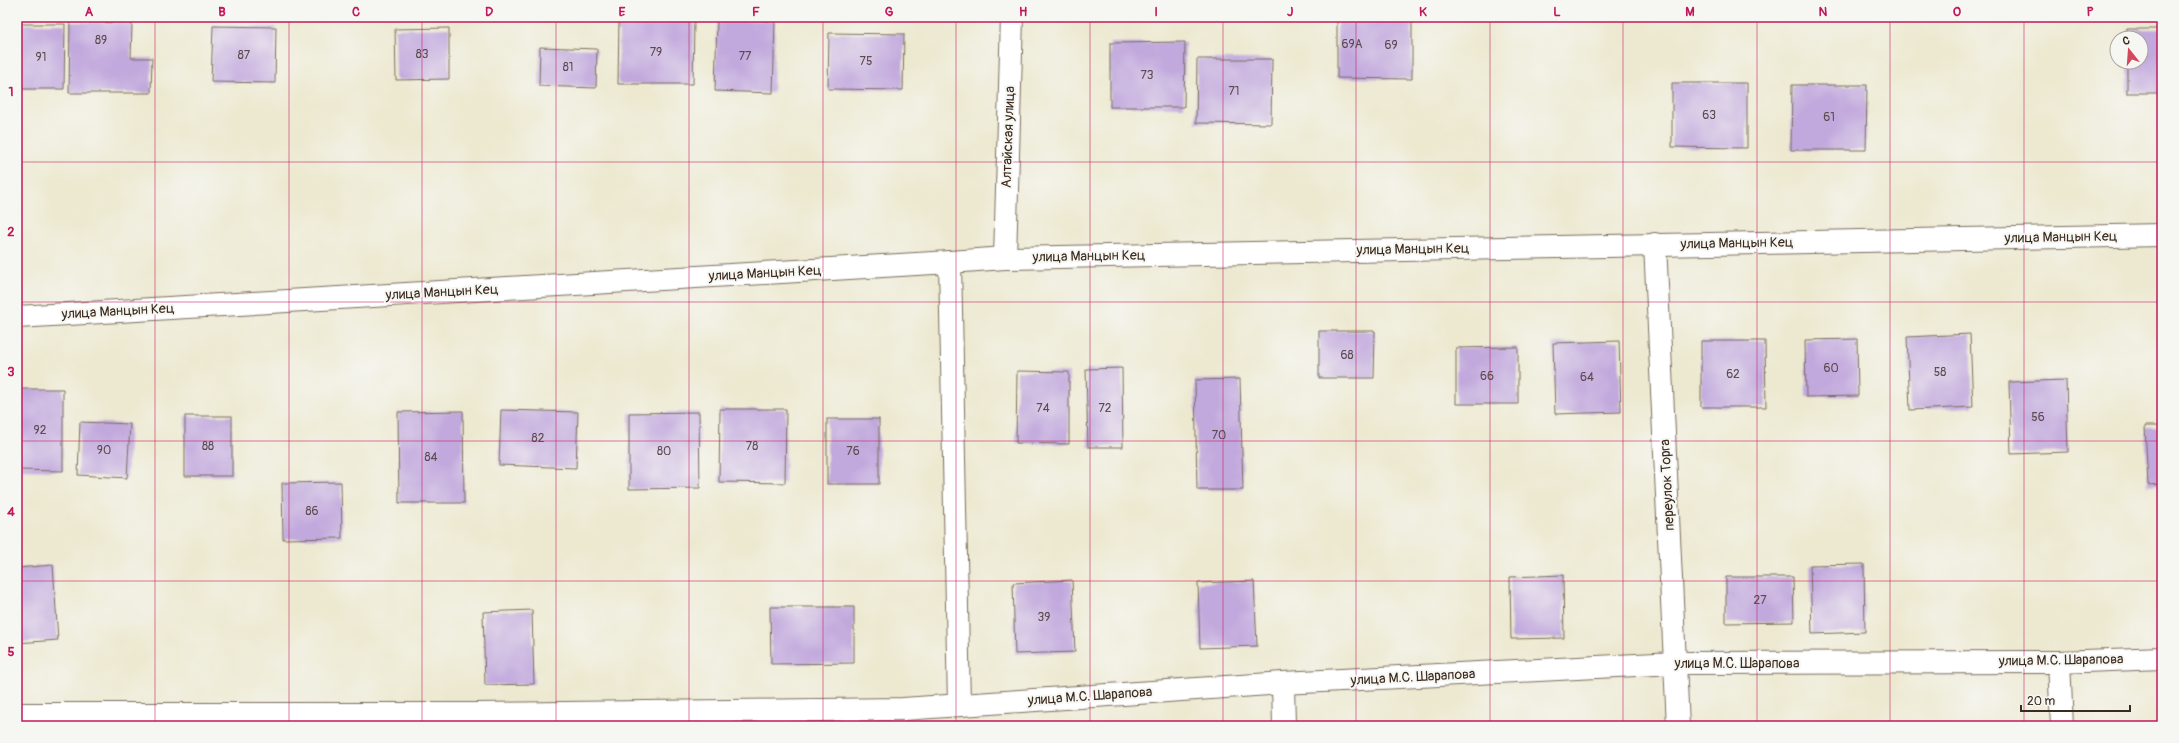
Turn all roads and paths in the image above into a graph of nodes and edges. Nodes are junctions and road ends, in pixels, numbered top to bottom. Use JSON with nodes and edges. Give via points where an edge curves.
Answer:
{"nodes":[{"id":1,"x":1012,"y":17,"type":"edge"},
{"id":2,"x":2162,"y":235,"type":"edge"},
{"id":3,"x":1655,"y":244,"type":"junction"},
{"id":4,"x":1005,"y":258,"type":"junction"},
{"id":5,"x":950,"y":262,"type":"junction"},
{"id":6,"x":17,"y":317,"type":"edge"},
{"id":7,"x":2162,"y":658,"type":"edge"},
{"id":8,"x":2059,"y":662,"type":"junction"},
{"id":9,"x":1676,"y":663,"type":"junction"},
{"id":10,"x":1283,"y":683,"type":"junction"},
{"id":11,"x":959,"y":705,"type":"junction"},
{"id":12,"x":17,"y":714,"type":"edge"},
{"id":13,"x":903,"y":718,"type":"edge"},
{"id":14,"x":479,"y":720,"type":"edge"},
{"id":15,"x":1284,"y":726,"type":"edge"},
{"id":16,"x":1678,"y":726,"type":"edge"},
{"id":17,"x":2062,"y":726,"type":"edge"}],
"edges":[{"from":1,"to":4,"type":"street","name":"Алтайская улица"},
{"from":2,"to":3,"type":"street","name":"улица Манцын Кец"},
{"from":3,"to":4,"type":"street","name":"улица Манцын Кец"},
{"from":3,"to":9,"type":"street","name":"переулок Торга"},
{"from":4,"to":5,"type":"street","name":"улица Манцын Кец"},
{"from":5,"to":6,"type":"street","name":"улица Манцын Кец"},
{"from":5,"to":11,"type":"street"},
{"from":7,"to":8,"type":"street","name":"улица М.С. Шарапова"},
{"from":8,"to":9,"type":"street","name":"улица М.С. Шарапова"},
{"from":8,"to":17,"type":"street"},
{"from":9,"to":10,"type":"street","name":"улица М.С. Шарапова"},
{"from":9,"to":16,"type":"street","name":"переулок Торга"},
{"from":10,"to":11,"type":"street","name":"улица М.С. Шарапова"},
{"from":10,"to":15,"type":"street"},
{"from":11,"to":13,"type":"street","name":"улица М.С. Шарапова"},
{"from":12,"to":14,"type":"street","name":"улица М.С. Шарапова"},
{"from":13,"to":14,"type":"street","name":"улица М.С. Шарапова"}]}
